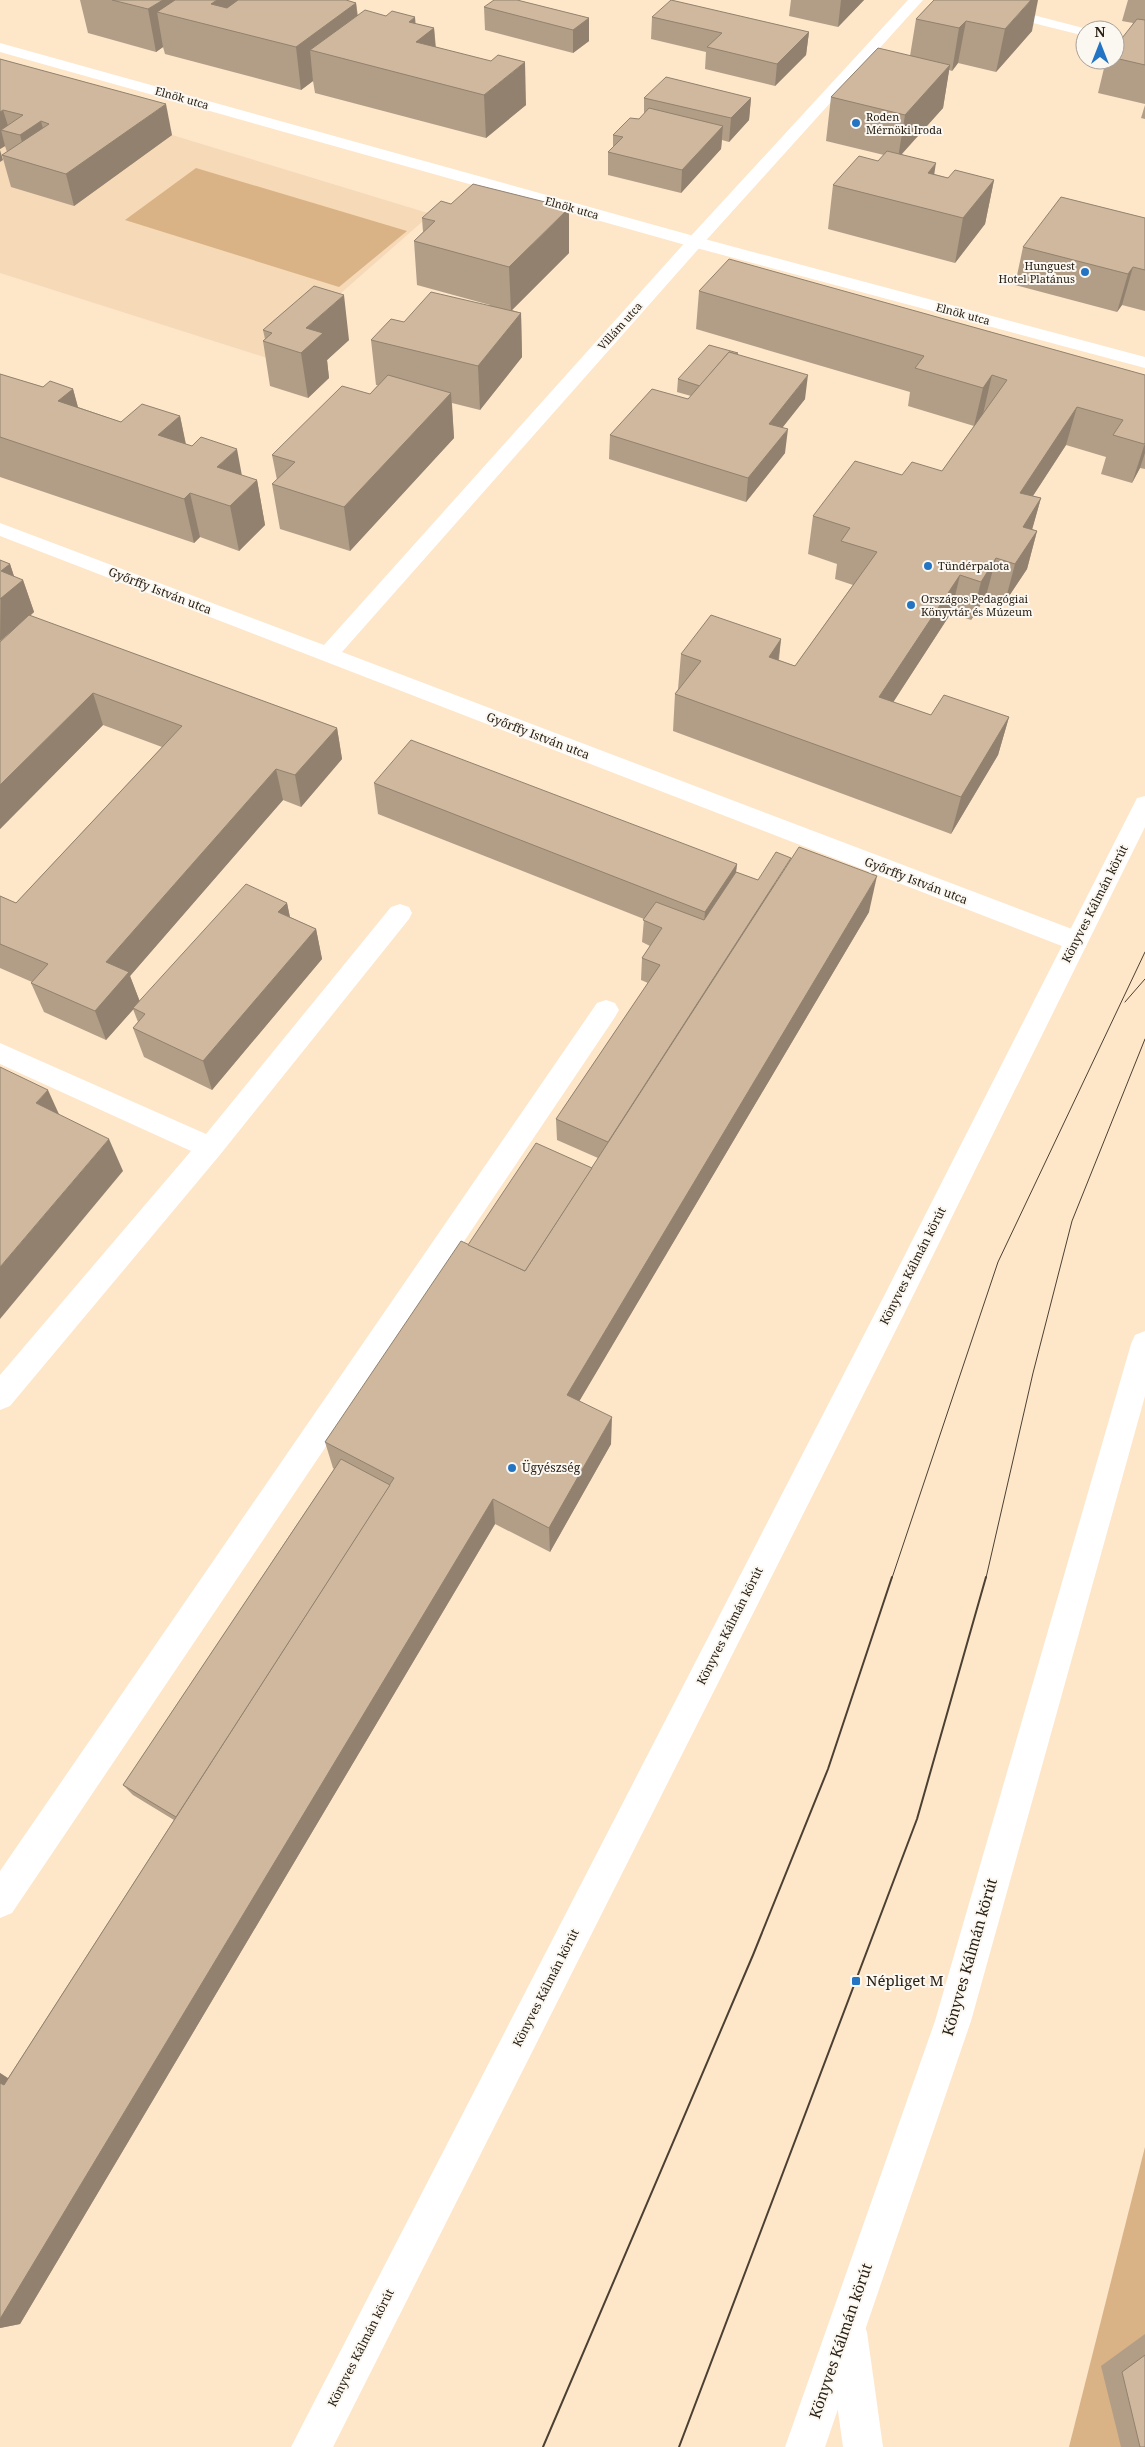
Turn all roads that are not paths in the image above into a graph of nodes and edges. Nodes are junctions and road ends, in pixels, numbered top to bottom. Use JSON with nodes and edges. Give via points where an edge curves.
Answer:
{"nodes":[{"id":1,"x":916,"y":0,"type":"edge"},
{"id":2,"x":958,"y":0,"type":"edge"},
{"id":3,"x":1075,"y":29,"type":"edge"},
{"id":4,"x":1125,"y":40,"type":"edge"},
{"id":5,"x":1145,"y":45,"type":"edge"},
{"id":6,"x":0,"y":47,"type":"edge"},
{"id":7,"x":694,"y":242,"type":"junction"},
{"id":8,"x":1145,"y":363,"type":"edge"},
{"id":9,"x":0,"y":529,"type":"edge"},
{"id":10,"x":327,"y":655,"type":"junction"},
{"id":11,"x":1145,"y":804,"type":"edge"},
{"id":12,"x":400,"y":913,"type":"dead end"},
{"id":13,"x":1076,"y":942,"type":"junction"},
{"id":14,"x":606,"y":1010,"type":"dead end"},
{"id":15,"x":0,"y":1053,"type":"edge"},
{"id":16,"x":210,"y":1148,"type":"junction"},
{"id":17,"x":1145,"y":1344,"type":"edge"},
{"id":18,"x":0,"y":1397,"type":"edge"},
{"id":19,"x":0,"y":1901,"type":"edge"},
{"id":20,"x":846,"y":2324,"type":"junction"},
{"id":21,"x":311,"y":2447,"type":"edge"},
{"id":22,"x":805,"y":2447,"type":"edge"},
{"id":23,"x":863,"y":2447,"type":"edge"}],
"edges":[{"from":1,"to":7,"type":"street","name":"Villám utca"},
{"from":2,"to":3,"type":"street"},
{"from":4,"to":5,"type":"street"},
{"from":6,"to":7,"type":"street","name":"Elnök utca"},
{"from":7,"to":8,"type":"street","name":"Elnök utca"},
{"from":7,"to":10,"type":"street","name":"Villám utca"},
{"from":9,"to":10,"type":"street","name":"Győrffy István utca"},
{"from":10,"to":13,"type":"street","name":"Győrffy István utca"},
{"from":11,"to":13,"type":"street","name":"Könyves Kálmán körút"},
{"from":12,"to":16,"type":"street"},
{"from":13,"to":21,"type":"street","name":"Könyves Kálmán körút"},
{"from":14,"to":19,"type":"street"},
{"from":15,"to":16,"type":"street"},
{"from":16,"to":18,"type":"street"},
{"from":17,"to":20,"type":"street","name":"Könyves Kálmán körút","via":[[953,2021]]},
{"from":20,"to":22,"type":"street","name":"Könyves Kálmán körút"},
{"from":20,"to":23,"type":"street"}]}
